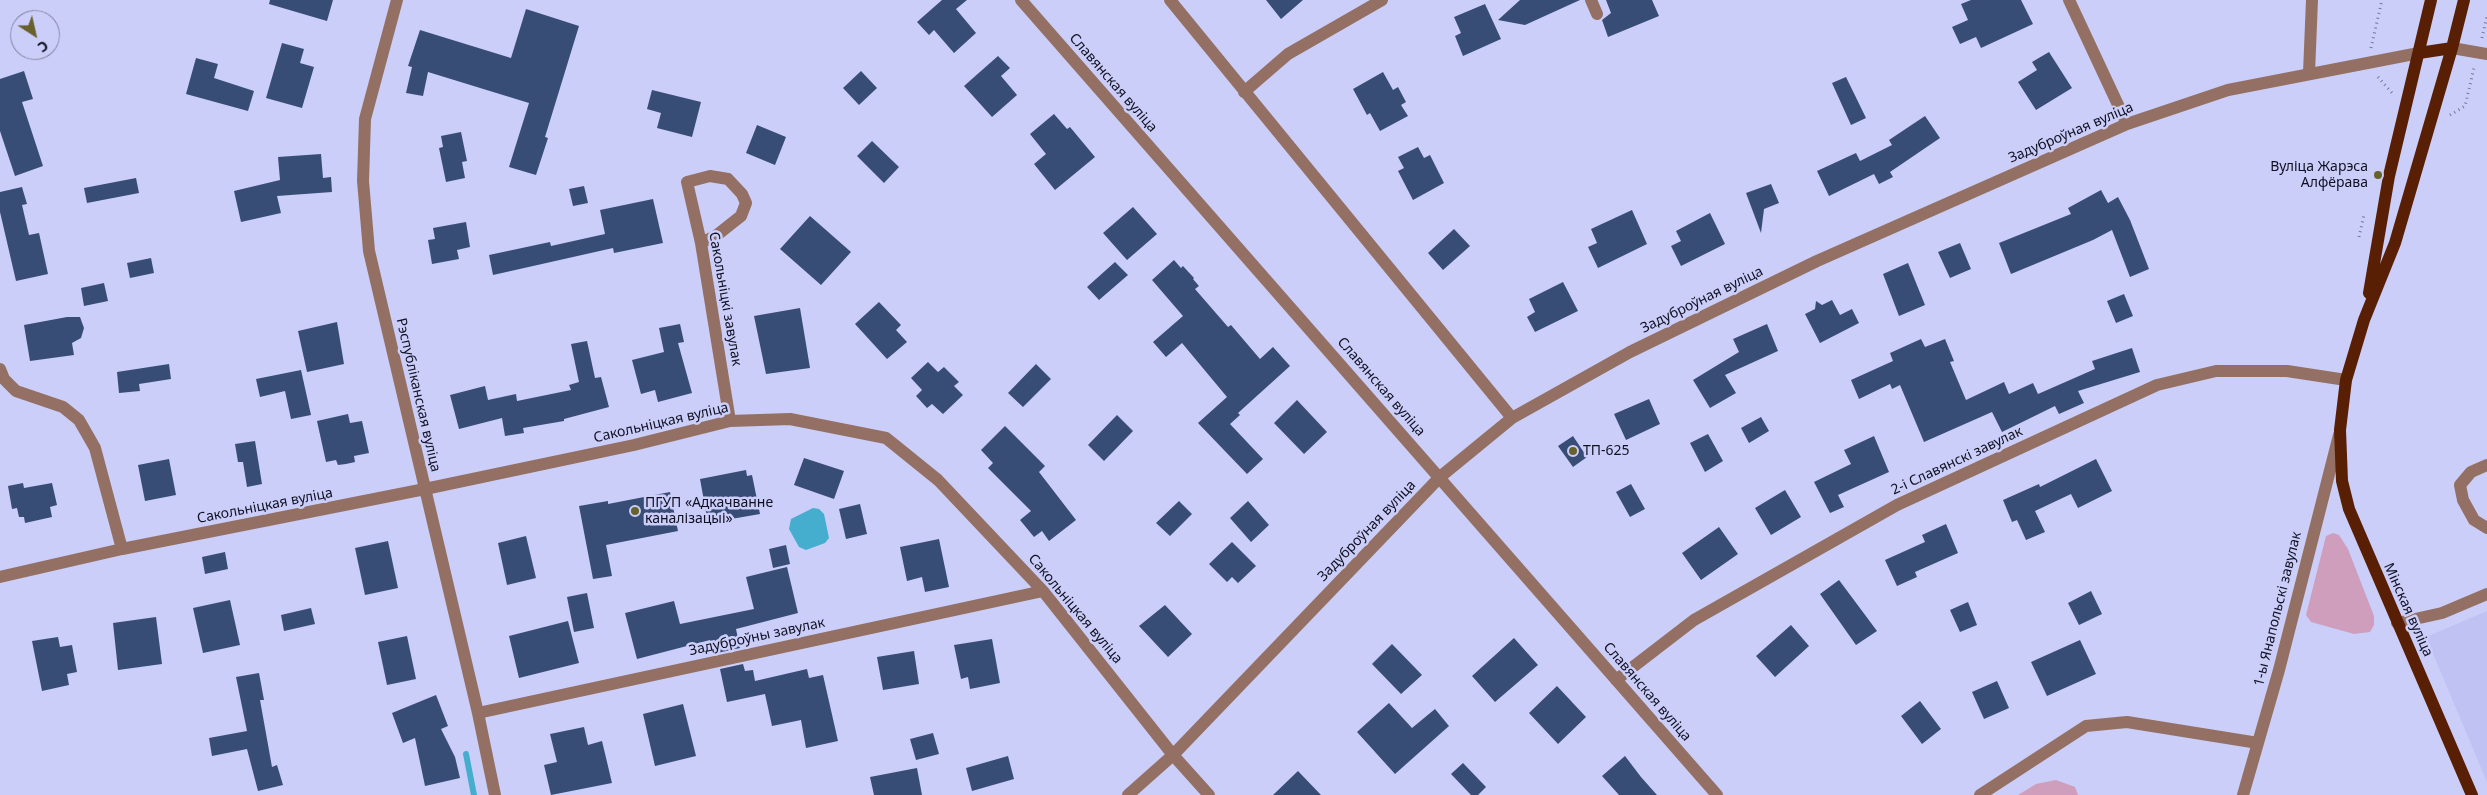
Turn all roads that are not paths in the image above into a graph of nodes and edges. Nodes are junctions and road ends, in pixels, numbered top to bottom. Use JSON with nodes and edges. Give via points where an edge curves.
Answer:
{"nodes":[{"id":1,"x":397,"y":0,"type":"edge"},
{"id":2,"x":1021,"y":0,"type":"edge"},
{"id":3,"x":1170,"y":0,"type":"edge"},
{"id":4,"x":1382,"y":0,"type":"edge"},
{"id":5,"x":1591,"y":0,"type":"edge"},
{"id":6,"x":2069,"y":0,"type":"edge"},
{"id":7,"x":2312,"y":0,"type":"edge"},
{"id":8,"x":2431,"y":0,"type":"edge"},
{"id":9,"x":2464,"y":0,"type":"edge"},
{"id":10,"x":1597,"y":14,"type":"dead end"},
{"id":11,"x":2452,"y":48,"type":"junction"},
{"id":12,"x":2419,"y":53,"type":"junction"},
{"id":13,"x":2483,"y":53,"type":"edge"},
{"id":14,"x":2309,"y":73,"type":"junction"},
{"id":15,"x":1244,"y":92,"type":"junction"},
{"id":16,"x":2127,"y":124,"type":"junction"},
{"id":17,"x":701,"y":244,"type":"junction"},
{"id":18,"x":2364,"y":320,"type":"junction"},
{"id":19,"x":0,"y":369,"type":"edge"},
{"id":20,"x":2346,"y":380,"type":"junction"},
{"id":21,"x":1512,"y":418,"type":"junction"},
{"id":22,"x":730,"y":421,"type":"junction"},
{"id":23,"x":2340,"y":430,"type":"junction"},
{"id":24,"x":2487,"y":465,"type":"edge"},
{"id":25,"x":1440,"y":477,"type":"junction"},
{"id":26,"x":425,"y":490,"type":"junction"},
{"id":27,"x":2487,"y":528,"type":"edge"},
{"id":28,"x":122,"y":549,"type":"junction"},
{"id":29,"x":0,"y":576,"type":"edge"},
{"id":30,"x":1043,"y":591,"type":"junction"},
{"id":31,"x":2487,"y":594,"type":"edge"},
{"id":32,"x":2397,"y":623,"type":"junction"},
{"id":33,"x":1616,"y":680,"type":"junction"},
{"id":34,"x":478,"y":713,"type":"junction"},
{"id":35,"x":2258,"y":743,"type":"junction"},
{"id":36,"x":1173,"y":755,"type":"junction"},
{"id":37,"x":495,"y":795,"type":"edge"},
{"id":38,"x":1128,"y":795,"type":"edge"},
{"id":39,"x":1209,"y":795,"type":"edge"},
{"id":40,"x":1717,"y":795,"type":"edge"},
{"id":41,"x":1980,"y":795,"type":"edge"},
{"id":42,"x":2243,"y":795,"type":"edge"},
{"id":43,"x":2472,"y":795,"type":"edge"}],
"edges":[{"from":1,"to":26,"type":"street","name":"Рэспубліканская вуліца","via":[[365,119],[363,180],[369,252]]},
{"from":2,"to":25,"type":"street","name":"Славянская вуліца"},
{"from":3,"to":15,"type":"street"},
{"from":4,"to":15,"type":"street","via":[[1288,54]]},
{"from":5,"to":10,"type":"street"},
{"from":6,"to":16,"type":"street"},
{"from":7,"to":14,"type":"street"},
{"from":8,"to":12,"type":"main road"},
{"from":9,"to":11,"type":"main road"},
{"from":11,"to":12,"type":"main road"},
{"from":11,"to":13,"type":"street"},
{"from":11,"to":18,"type":"main road","via":[[2395,243]]},
{"from":12,"to":14,"type":"street","name":"Задуброўная вуліца"},
{"from":12,"to":18,"type":"main road","via":[[2389,176]]},
{"from":14,"to":16,"type":"street","name":"Задуброўная вуліца","via":[[2228,90]]},
{"from":15,"to":21,"type":"street"},
{"from":16,"to":21,"type":"street","name":"Задуброўная вуліца","via":[[1817,261],[1630,352]]},
{"from":17,"to":17,"type":"street","name":"Сакольніцкі завулак","via":[[687,182],[710,176],[728,179],[746,203],[741,216]]},
{"from":17,"to":22,"type":"street","name":"Сакольніцкі завулак"},
{"from":18,"to":20,"type":"main road","name":"Мінская вуліца"},
{"from":19,"to":28,"type":"street","via":[[4,379],[16,391],[63,408],[79,420],[95,448]]},
{"from":20,"to":23,"type":"main road","name":"Мінская вуліца"},
{"from":20,"to":33,"type":"street","name":"2-і Славянскі завулак","via":[[2287,371],[2216,371],[2157,385],[1897,505],[1694,620]]},
{"from":21,"to":25,"type":"street","name":"Задуброўная вуліца"},
{"from":22,"to":26,"type":"street","name":"Сакольніцкая вуліца"},
{"from":22,"to":30,"type":"street","name":"Сакольніцкая вуліца","via":[[790,419],[886,438],[938,480]]},
{"from":23,"to":32,"type":"main road","name":"Мінская вуліца","via":[[2342,481],[2349,509]]},
{"from":23,"to":35,"type":"street","name":"1-ы Янапольскі завулак"},
{"from":24,"to":27,"type":"street","via":[[2471,472],[2460,485],[2463,500],[2474,520]]},
{"from":25,"to":33,"type":"street","name":"Славянская вуліца"},
{"from":25,"to":36,"type":"street","name":"Задуброўная вуліца"},
{"from":26,"to":28,"type":"street","name":"Сакольніцкая вуліца"},
{"from":26,"to":34,"type":"street","name":"Рэспубліканская вуліца"},
{"from":28,"to":29,"type":"street","name":"Сакольніцкая вуліца"},
{"from":30,"to":34,"type":"street","name":"Задуброўны завулак"},
{"from":30,"to":36,"type":"street","name":"Сакольніцкая вуліца"},
{"from":31,"to":32,"type":"street","via":[[2442,613]]},
{"from":32,"to":43,"type":"main road","name":"Мінская вуліца"},
{"from":33,"to":40,"type":"street","name":"Славянская вуліца"},
{"from":34,"to":37,"type":"street","name":"Рэспубліканская вуліца"},
{"from":35,"to":41,"type":"street","via":[[2127,722],[2086,726]]},
{"from":35,"to":42,"type":"street","name":"1-ы Янапольскі завулак"},
{"from":36,"to":38,"type":"street","name":"Задуброўная вуліца"},
{"from":36,"to":39,"type":"street","name":"Сакольніцкая вуліца"}]}
